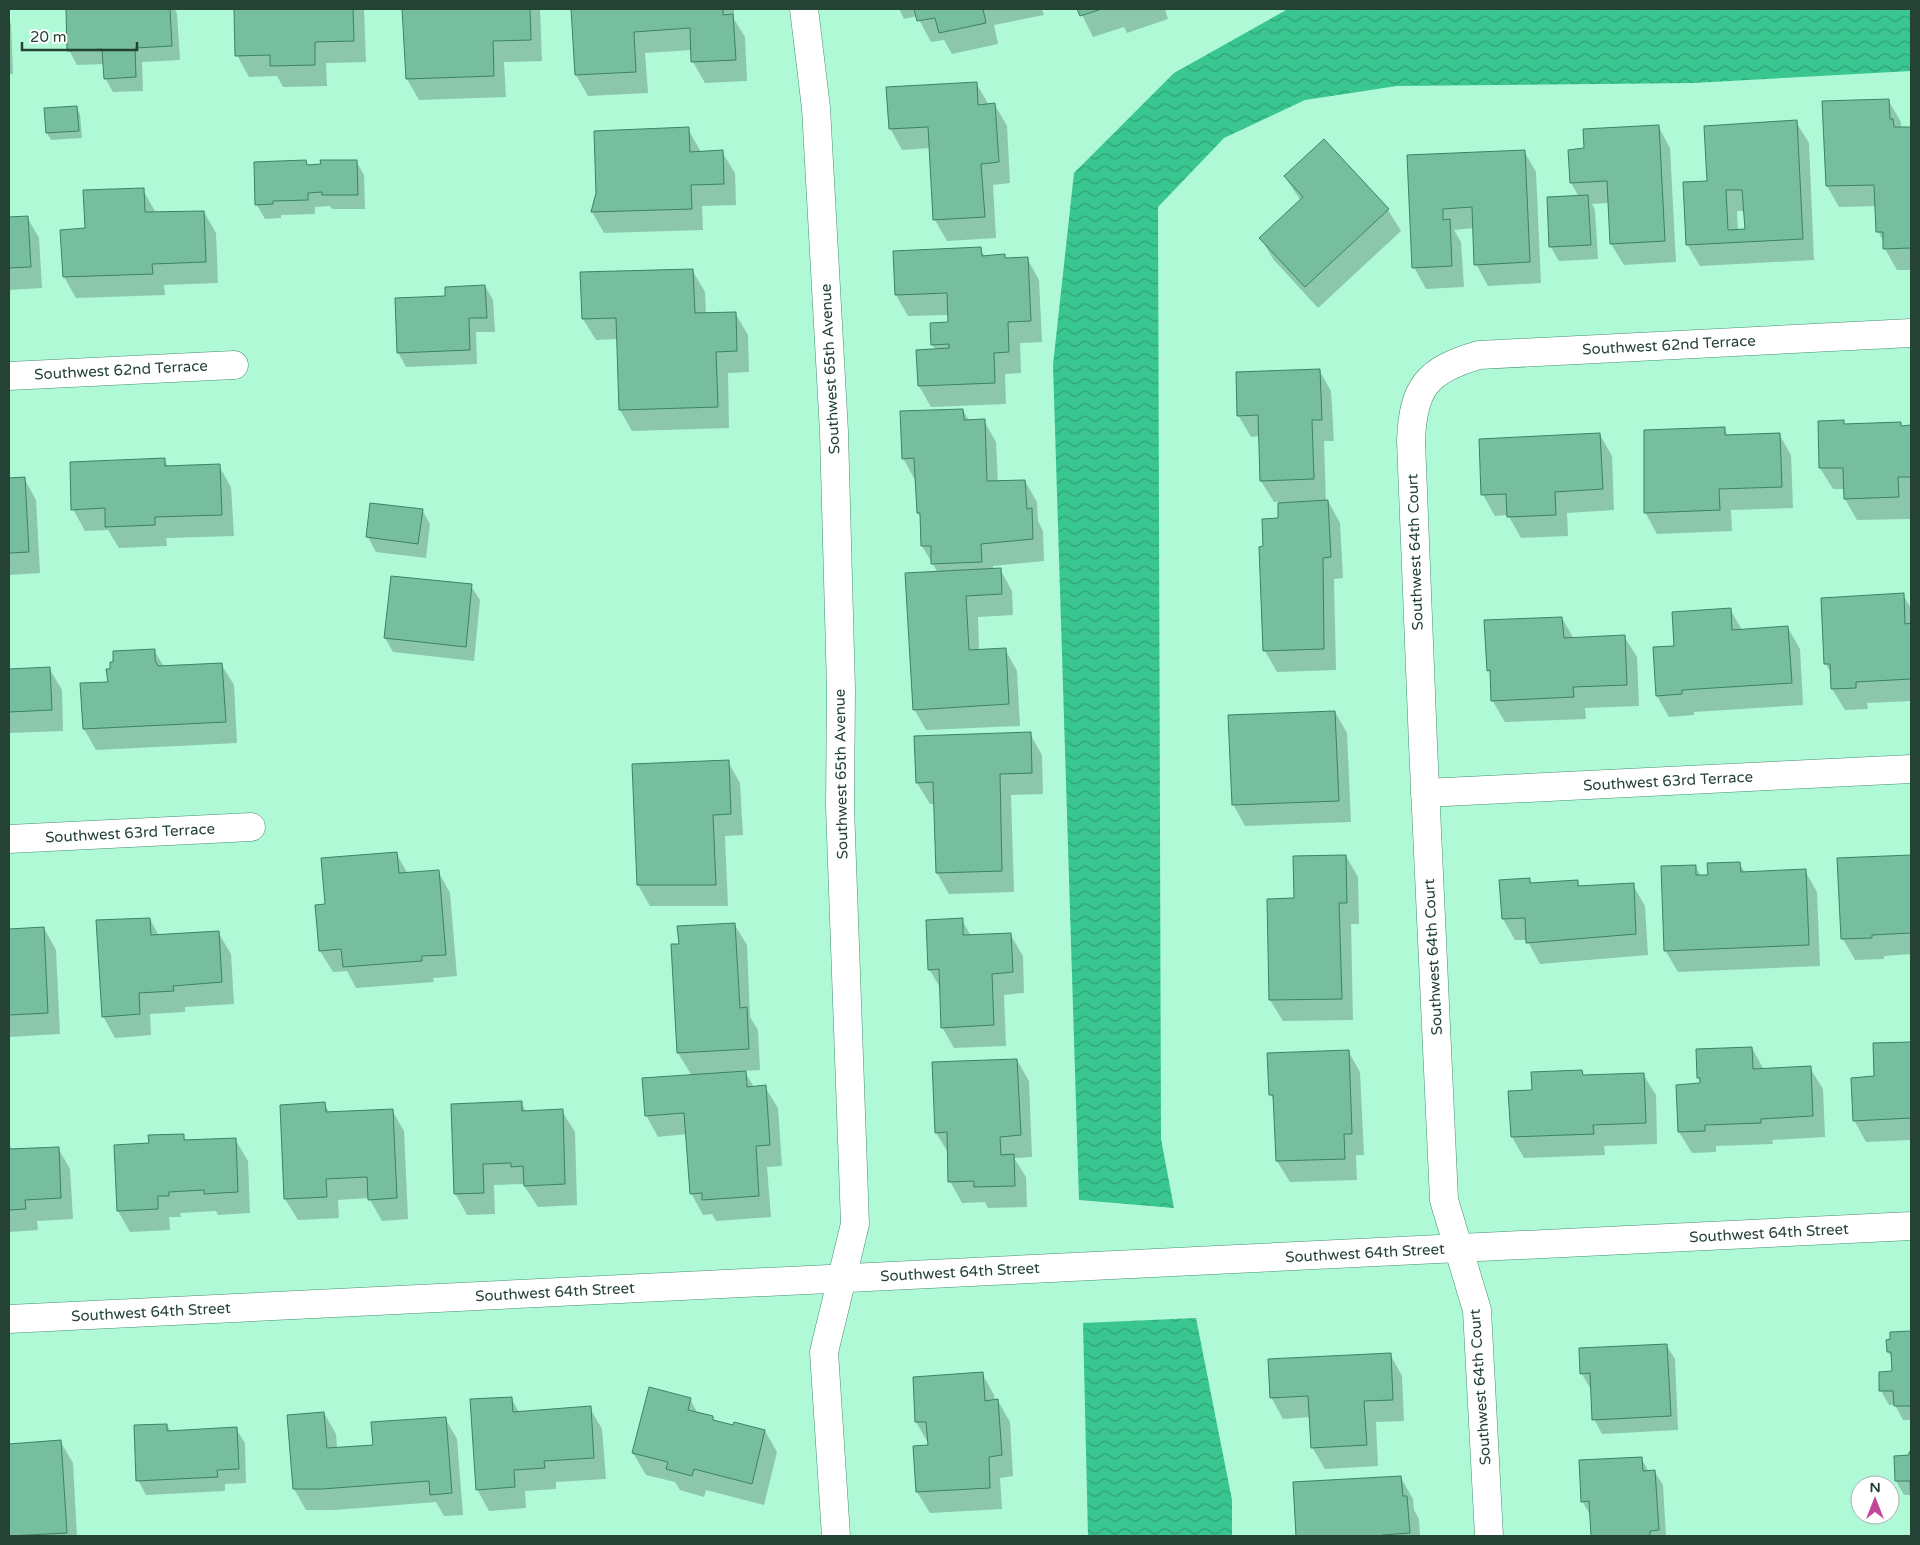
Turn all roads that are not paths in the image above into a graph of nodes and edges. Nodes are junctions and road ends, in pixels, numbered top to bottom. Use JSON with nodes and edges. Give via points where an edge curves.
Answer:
{"nodes":[{"id":1,"x":804,"y":9,"type":"edge"},
{"id":2,"x":1911,"y":333,"type":"edge"},
{"id":3,"x":234,"y":365,"type":"dead end"},
{"id":4,"x":9,"y":376,"type":"edge"},
{"id":5,"x":1431,"y":378,"type":"joint"},
{"id":6,"x":1911,"y":769,"type":"edge"},
{"id":7,"x":1425,"y":793,"type":"junction"},
{"id":8,"x":251,"y":827,"type":"dead end"},
{"id":9,"x":9,"y":839,"type":"edge"},
{"id":10,"x":1911,"y":1226,"type":"edge"},
{"id":11,"x":1460,"y":1248,"type":"junction"},
{"id":12,"x":842,"y":1278,"type":"junction"},
{"id":13,"x":9,"y":1319,"type":"edge"},
{"id":14,"x":836,"y":1536,"type":"edge"},
{"id":15,"x":1489,"y":1536,"type":"edge"}],
"edges":[{"from":1,"to":12,"type":"street","name":"Southwest 65th Avenue","via":[[816,116],[834,432],[841,679],[840,807],[855,1224]]},
{"from":2,"to":5,"type":"street","name":"Southwest 62nd Terrace","via":[[1495,353],[1447,366]]},
{"from":3,"to":4,"type":"street","name":"Southwest 62nd Terrace"},
{"from":5,"to":7,"type":"street","name":"Southwest 64th Court","via":[[1415,404],[1411,441]]},
{"from":6,"to":7,"type":"street","name":"Southwest 63rd Terrace"},
{"from":7,"to":11,"type":"street","name":"Southwest 64th Court","via":[[1444,1200]]},
{"from":8,"to":9,"type":"street","name":"Southwest 63rd Terrace"},
{"from":10,"to":11,"type":"street","name":"Southwest 64th Street"},
{"from":11,"to":12,"type":"street","name":"Southwest 64th Street"},
{"from":11,"to":15,"type":"street","name":"Southwest 64th Court","via":[[1477,1310]]},
{"from":12,"to":13,"type":"street","name":"Southwest 64th Street"},
{"from":12,"to":14,"type":"street","name":"Southwest 65th Avenue","via":[[824,1352]]}]}
